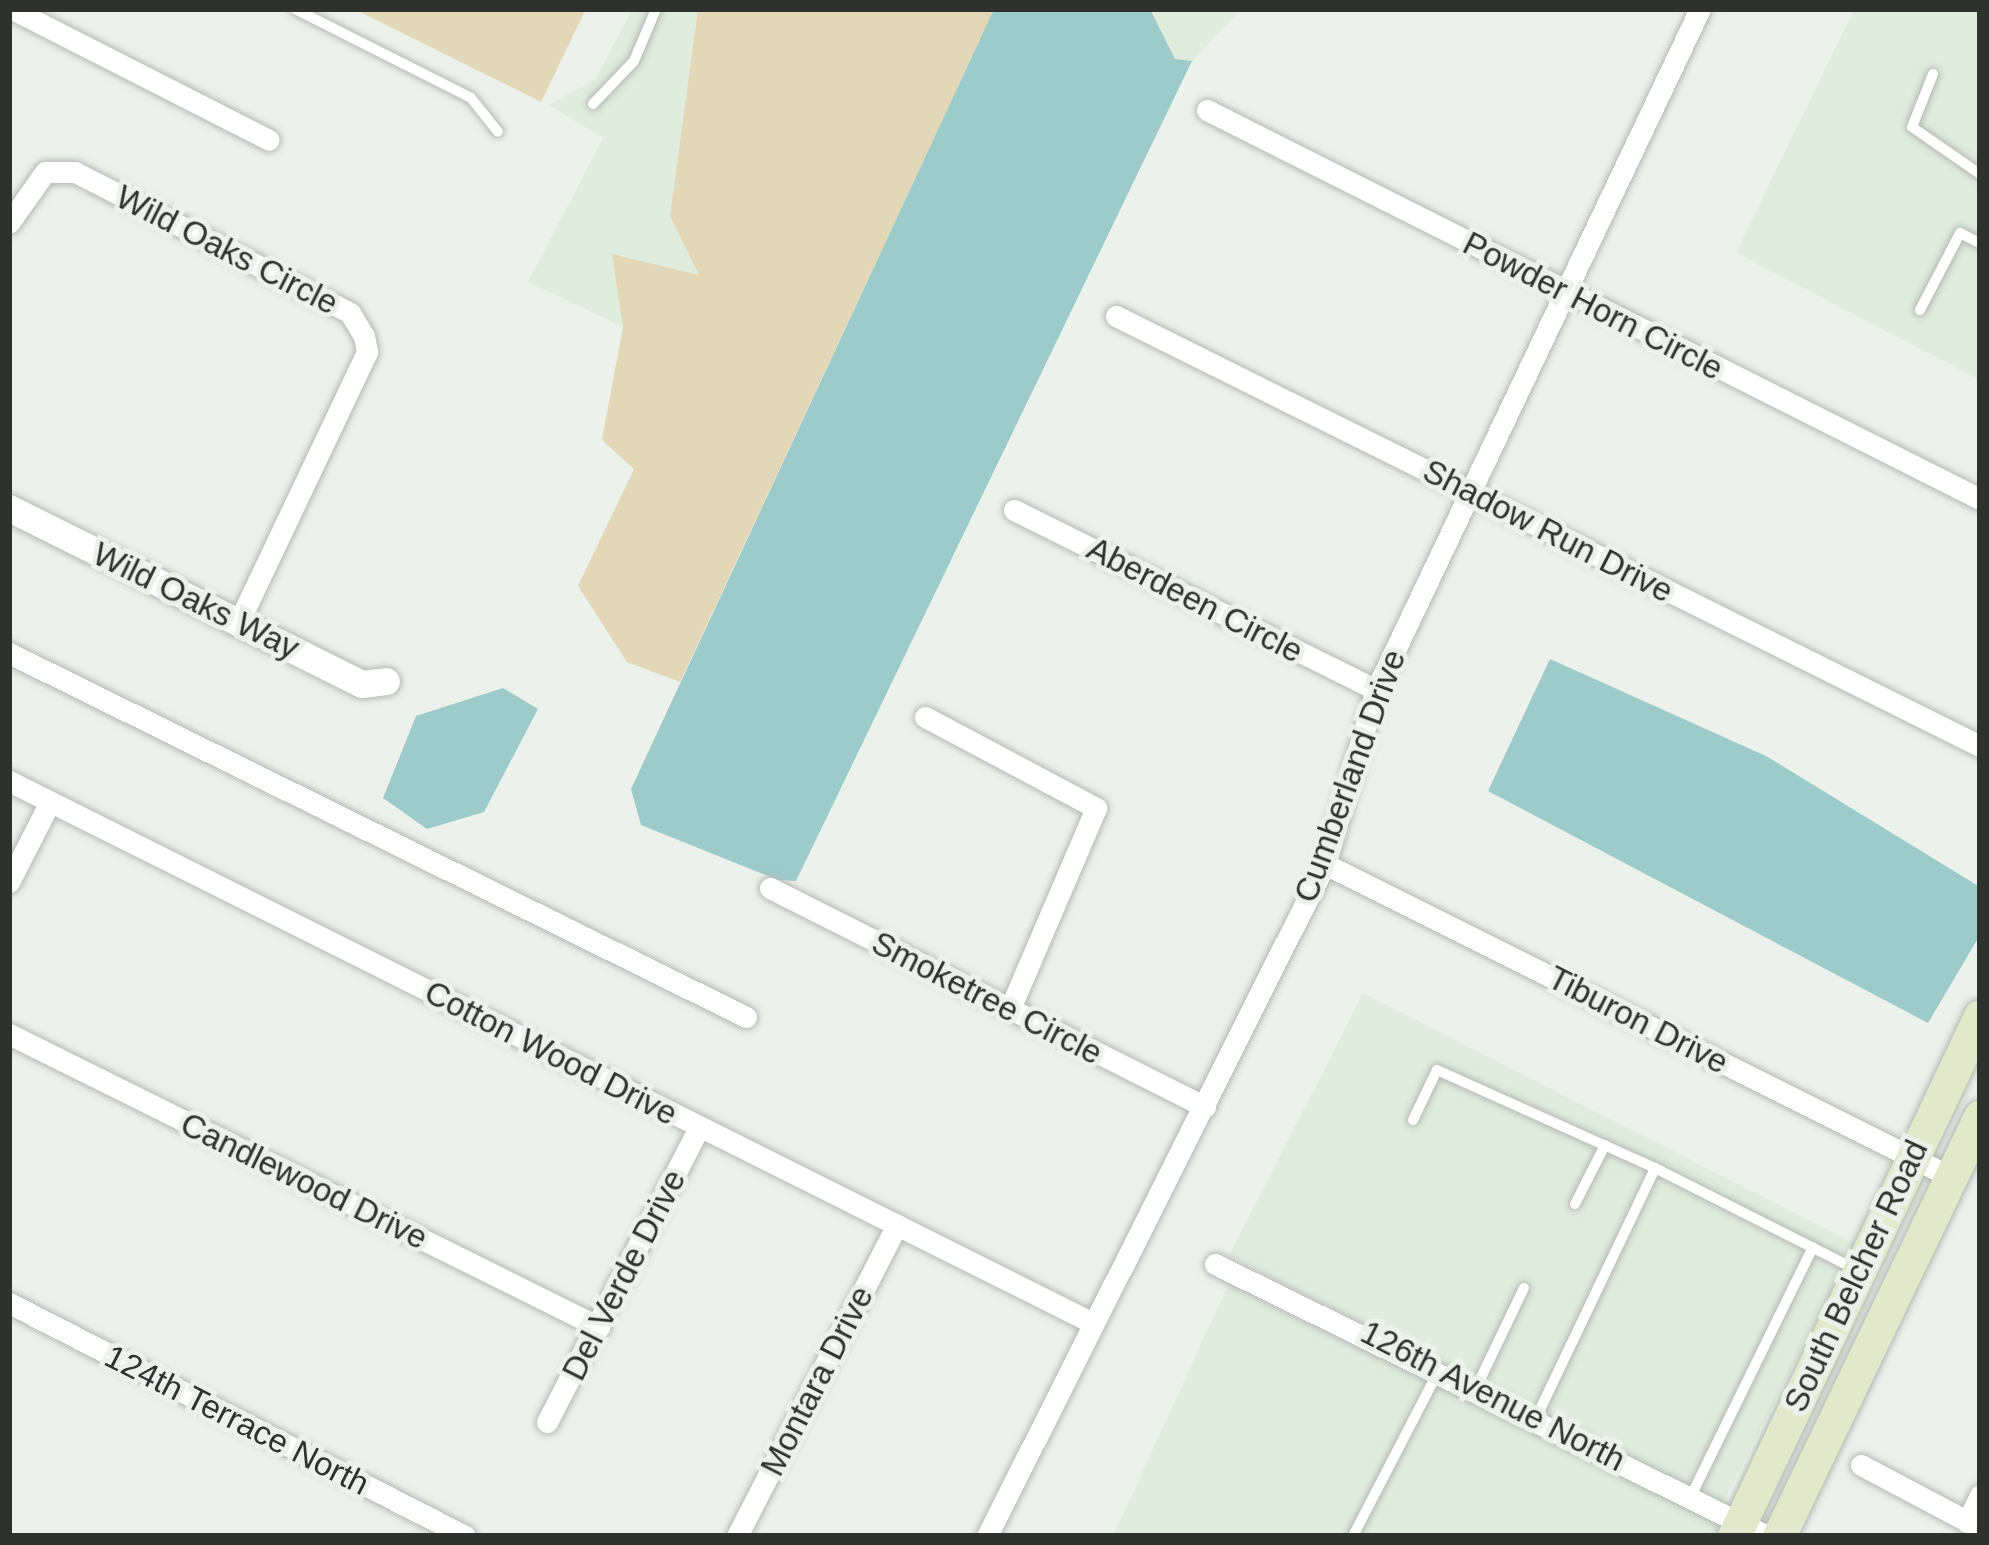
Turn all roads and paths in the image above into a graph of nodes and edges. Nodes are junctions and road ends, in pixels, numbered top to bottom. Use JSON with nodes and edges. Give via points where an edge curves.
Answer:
{"nodes":[{"id":1,"x":12,"y":9,"type":"edge"},
{"id":2,"x":295,"y":9,"type":"edge"},
{"id":3,"x":656,"y":9,"type":"edge"},
{"id":4,"x":1700,"y":9,"type":"edge"},
{"id":5,"x":1933,"y":74,"type":"dead end"},
{"id":6,"x":593,"y":104,"type":"dead end"},
{"id":7,"x":1207,"y":110,"type":"dead end"},
{"id":8,"x":498,"y":132,"type":"dead end"},
{"id":9,"x":269,"y":140,"type":"dead end"},
{"id":10,"x":1980,"y":174,"type":"edge"},
{"id":11,"x":9,"y":223,"type":"edge"},
{"id":12,"x":1980,"y":244,"type":"edge"},
{"id":13,"x":1564,"y":292,"type":"junction"},
{"id":14,"x":1920,"y":310,"type":"dead end"},
{"id":15,"x":1116,"y":316,"type":"dead end"},
{"id":16,"x":1471,"y":492,"type":"junction"},
{"id":17,"x":1980,"y":499,"type":"edge"},
{"id":18,"x":9,"y":508,"type":"edge"},
{"id":19,"x":1014,"y":510,"type":"dead end"},
{"id":20,"x":238,"y":622,"type":"junction"},
{"id":21,"x":9,"y":653,"type":"edge"},
{"id":22,"x":386,"y":682,"type":"dead end"},
{"id":23,"x":1376,"y":690,"type":"junction"},
{"id":24,"x":925,"y":717,"type":"dead end"},
{"id":25,"x":1980,"y":746,"type":"edge"},
{"id":26,"x":9,"y":781,"type":"edge"},
{"id":27,"x":50,"y":802,"type":"junction"},
{"id":28,"x":1325,"y":864,"type":"junction"},
{"id":29,"x":9,"y":882,"type":"edge"},
{"id":30,"x":770,"y":888,"type":"dead end"},
{"id":31,"x":1010,"y":1010,"type":"junction"},
{"id":32,"x":1980,"y":1016,"type":"edge"},
{"id":33,"x":746,"y":1017,"type":"dead end"},
{"id":34,"x":9,"y":1034,"type":"edge"},
{"id":35,"x":1205,"y":1107,"type":"junction"},
{"id":36,"x":1414,"y":1120,"type":"dead end"},
{"id":37,"x":1979,"y":1123,"type":"edge"},
{"id":38,"x":699,"y":1127,"type":"junction"},
{"id":39,"x":1605,"y":1145,"type":"junction"},
{"id":40,"x":1912,"y":1157,"type":"junction"},
{"id":41,"x":1655,"y":1168,"type":"junction"},
{"id":42,"x":1952,"y":1177,"type":"junction"},
{"id":43,"x":1575,"y":1204,"type":"dead end"},
{"id":44,"x":897,"y":1226,"type":"junction"},
{"id":45,"x":1813,"y":1247,"type":"junction"},
{"id":46,"x":1215,"y":1264,"type":"dead end"},
{"id":47,"x":1859,"y":1270,"type":"junction"},
{"id":48,"x":1524,"y":1288,"type":"dead end"},
{"id":49,"x":9,"y":1304,"type":"edge"},
{"id":50,"x":1093,"y":1323,"type":"junction"},
{"id":51,"x":599,"y":1327,"type":"junction"},
{"id":52,"x":1439,"y":1370,"type":"junction"},
{"id":53,"x":1476,"y":1388,"type":"junction"},
{"id":54,"x":1536,"y":1418,"type":"junction"},
{"id":55,"x":547,"y":1422,"type":"dead end"},
{"id":56,"x":1861,"y":1465,"type":"dead end"},
{"id":57,"x":1980,"y":1495,"type":"edge"},
{"id":58,"x":1690,"y":1496,"type":"junction"},
{"id":59,"x":1974,"y":1525,"type":"edge"},
{"id":60,"x":1747,"y":1531,"type":"edge"},
{"id":61,"x":465,"y":1536,"type":"edge"},
{"id":62,"x":737,"y":1536,"type":"edge"},
{"id":63,"x":987,"y":1536,"type":"edge"},
{"id":64,"x":1353,"y":1536,"type":"edge"},
{"id":65,"x":1779,"y":1536,"type":"edge"}],
"edges":[{"from":1,"to":9,"type":"street"},
{"from":2,"to":8,"type":"lane","via":[[471,98]]},
{"from":3,"to":6,"type":"lane","via":[[634,61]]},
{"from":4,"to":13,"type":"street","name":"Cumberland Drive"},
{"from":5,"to":10,"type":"lane","via":[[1912,127]]},
{"from":7,"to":13,"type":"street","name":"Powder Horn Circle"},
{"from":11,"to":20,"type":"street","name":"Wild Oaks Circle","via":[[45,172],[75,172],[350,313],[364,336],[367,352]]},
{"from":12,"to":14,"type":"lane","via":[[1960,233]]},
{"from":13,"to":16,"type":"street","name":"Cumberland Drive"},
{"from":13,"to":17,"type":"street","name":"Powder Horn Circle"},
{"from":15,"to":16,"type":"street","name":"Shadow Run Drive"},
{"from":16,"to":23,"type":"street","name":"Cumberland Drive"},
{"from":16,"to":25,"type":"street","name":"Shadow Run Drive"},
{"from":18,"to":20,"type":"street","name":"Wild Oaks Way"},
{"from":19,"to":23,"type":"street","name":"Aberdeen Circle"},
{"from":20,"to":22,"type":"street","name":"Wild Oaks Way","via":[[362,684]]},
{"from":21,"to":33,"type":"street"},
{"from":23,"to":28,"type":"street","name":"Cumberland Drive"},
{"from":24,"to":31,"type":"street","via":[[1096,808]]},
{"from":26,"to":27,"type":"street","name":"Cotton Wood Drive"},
{"from":27,"to":29,"type":"street"},
{"from":27,"to":38,"type":"street","name":"Cotton Wood Drive"},
{"from":28,"to":35,"type":"street","name":"Cumberland Drive"},
{"from":28,"to":40,"type":"street","name":"Tiburon Drive"},
{"from":30,"to":31,"type":"street","name":"Smoketree Circle"},
{"from":31,"to":35,"type":"street","name":"Smoketree Circle"},
{"from":32,"to":40,"type":"main road","name":"South Belcher Road"},
{"from":34,"to":51,"type":"street","name":"Candlewood Drive"},
{"from":35,"to":50,"type":"street","name":"Cumberland Drive"},
{"from":36,"to":39,"type":"lane","via":[[1437,1070]]},
{"from":37,"to":42,"type":"main road","name":"South Belcher Road"},
{"from":38,"to":44,"type":"street","name":"Cotton Wood Drive"},
{"from":38,"to":51,"type":"street","name":"Del Verde Drive"},
{"from":39,"to":41,"type":"lane"},
{"from":39,"to":43,"type":"lane"},
{"from":40,"to":42,"type":"street","name":"Tiburon Drive"},
{"from":40,"to":47,"type":"main road","name":"South Belcher Road"},
{"from":41,"to":45,"type":"lane"},
{"from":41,"to":54,"type":"lane"},
{"from":42,"to":65,"type":"main road","name":"South Belcher Road"},
{"from":44,"to":50,"type":"street","name":"Cotton Wood Drive"},
{"from":44,"to":62,"type":"street","name":"Montara Drive"},
{"from":45,"to":47,"type":"lane"},
{"from":45,"to":58,"type":"lane"},
{"from":46,"to":52,"type":"street","name":"126th Avenue North"},
{"from":47,"to":60,"type":"main road","name":"South Belcher Road"},
{"from":48,"to":53,"type":"lane"},
{"from":49,"to":61,"type":"street","name":"124th Terrace North"},
{"from":50,"to":63,"type":"street","name":"Cumberland Drive"},
{"from":51,"to":55,"type":"street","name":"Del Verde Drive"},
{"from":52,"to":53,"type":"street","name":"126th Avenue North"},
{"from":52,"to":64,"type":"lane"},
{"from":53,"to":54,"type":"street","name":"126th Avenue North"},
{"from":54,"to":58,"type":"street","name":"126th Avenue North"},
{"from":56,"to":59,"type":"street"},
{"from":57,"to":59,"type":"street"},
{"from":58,"to":60,"type":"street","name":"126th Avenue North"}]}
